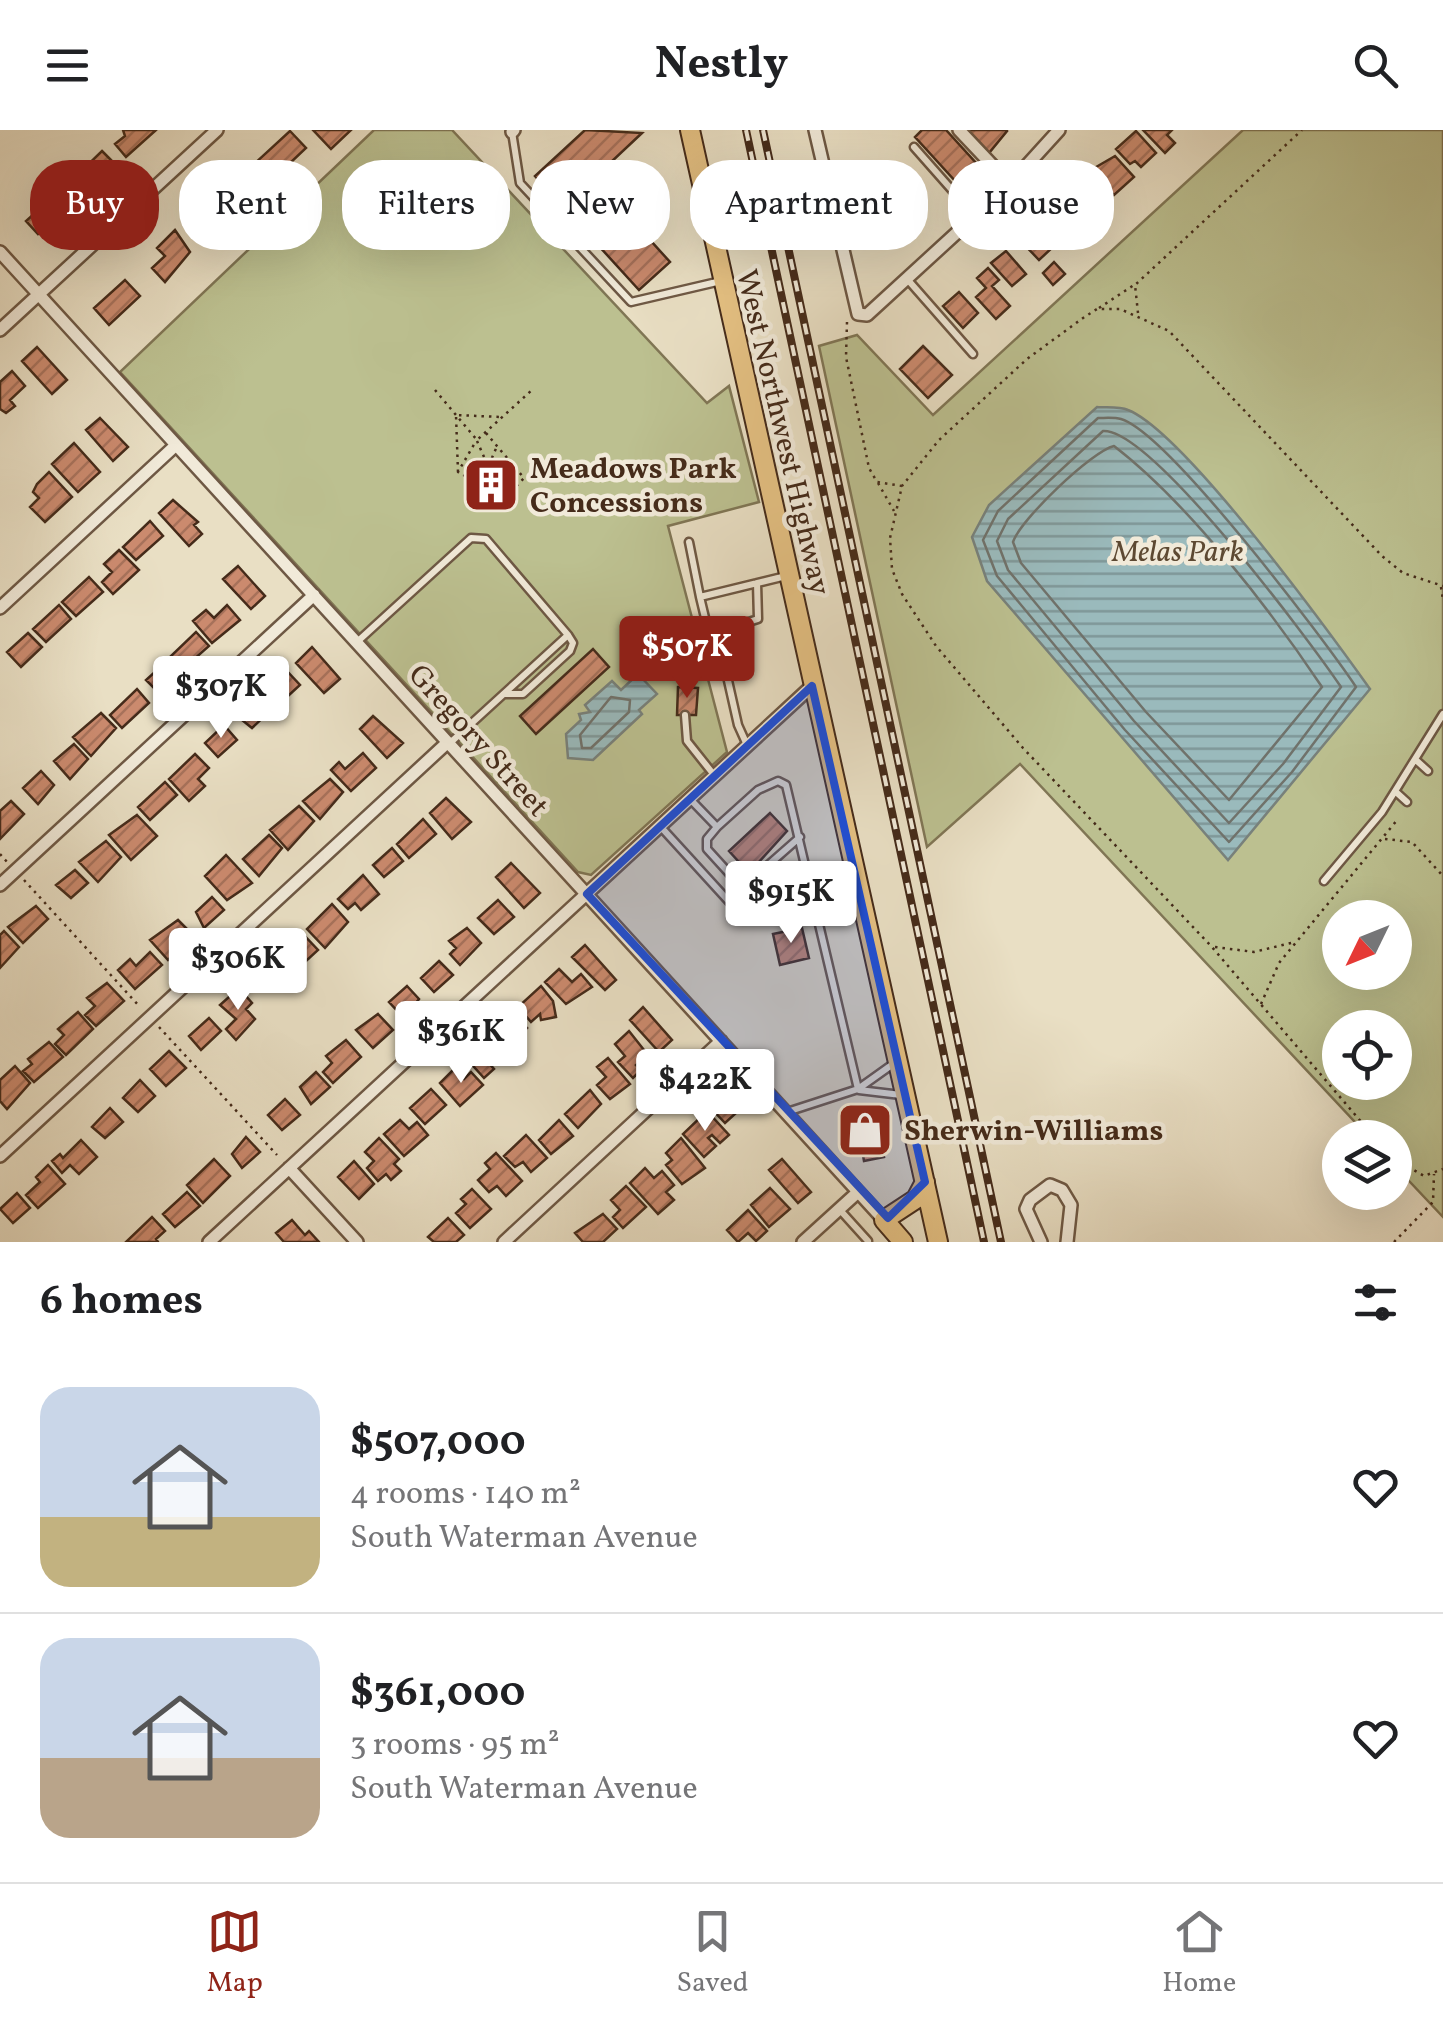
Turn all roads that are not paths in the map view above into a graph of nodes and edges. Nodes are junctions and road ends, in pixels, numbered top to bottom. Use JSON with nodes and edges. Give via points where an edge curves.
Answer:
{"nodes":[{"id":1,"x":218,"y":130,"type":"edge"},
{"id":2,"x":690,"y":130,"type":"edge"},
{"id":3,"x":815,"y":130,"type":"edge"},
{"id":4,"x":958,"y":130,"type":"edge"},
{"id":5,"x":1058,"y":130,"type":"edge"},
{"id":6,"x":513,"y":131,"type":"edge"},
{"id":7,"x":914,"y":148,"type":"dead end"},
{"id":8,"x":987,"y":160,"type":"edge"},
{"id":9,"x":1031,"y":160,"type":"edge"},
{"id":10,"x":948,"y":186,"type":"edge"},
{"id":11,"x":948,"y":241,"type":"edge"},
{"id":12,"x":0,"y":252,"type":"edge"},
{"id":13,"x":907,"y":279,"type":"junction"},
{"id":14,"x":722,"y":281,"type":"junction"},
{"id":15,"x":38,"y":294,"type":"junction"},
{"id":16,"x":0,"y":330,"type":"edge"},
{"id":17,"x":973,"y":354,"type":"dead end"},
{"id":18,"x":176,"y":445,"type":"junction"},
{"id":19,"x":689,"y":542,"type":"dead end"},
{"id":20,"x":788,"y":576,"type":"junction"},
{"id":21,"x":757,"y":583,"type":"junction"},
{"id":22,"x":314,"y":595,"type":"junction"},
{"id":23,"x":700,"y":597,"type":"junction"},
{"id":24,"x":0,"y":608,"type":"edge"},
{"id":25,"x":357,"y":642,"type":"junction"},
{"id":26,"x":720,"y":645,"type":"dead end"},
{"id":27,"x":812,"y":686,"type":"junction"},
{"id":28,"x":1443,"y":714,"type":"edge"},
{"id":29,"x":685,"y":715,"type":"dead end"},
{"id":30,"x":1436,"y":728,"type":"junction"},
{"id":31,"x":1443,"y":733,"type":"edge"},
{"id":32,"x":449,"y":743,"type":"junction"},
{"id":33,"x":748,"y":746,"type":"junction"},
{"id":34,"x":1417,"y":762,"type":"junction"},
{"id":35,"x":1428,"y":771,"type":"dead end"},
{"id":36,"x":715,"y":776,"type":"junction"},
{"id":37,"x":1396,"y":792,"type":"junction"},
{"id":38,"x":690,"y":799,"type":"junction"},
{"id":39,"x":1407,"y":802,"type":"dead end"},
{"id":40,"x":660,"y":826,"type":"junction"},
{"id":41,"x":718,"y":828,"type":"junction"},
{"id":42,"x":800,"y":837,"type":"junction"},
{"id":43,"x":853,"y":865,"type":"junction"},
{"id":44,"x":809,"y":874,"type":"junction"},
{"id":45,"x":1324,"y":881,"type":"dead end"},
{"id":46,"x":0,"y":885,"type":"edge"},
{"id":47,"x":587,"y":894,"type":"junction"},
{"id":48,"x":721,"y":1041,"type":"junction"},
{"id":49,"x":897,"y":1062,"type":"junction"},
{"id":50,"x":858,"y":1090,"type":"junction"},
{"id":51,"x":904,"y":1095,"type":"junction"},
{"id":52,"x":786,"y":1113,"type":"junction"},
{"id":53,"x":0,"y":1156,"type":"edge"},
{"id":54,"x":289,"y":1168,"type":"junction"},
{"id":55,"x":924,"y":1182,"type":"junction"},
{"id":56,"x":858,"y":1192,"type":"junction"},
{"id":57,"x":839,"y":1209,"type":"junction"},
{"id":58,"x":884,"y":1220,"type":"junction"},
{"id":59,"x":868,"y":1240,"type":"edge"},
{"id":60,"x":209,"y":1242,"type":"edge"},
{"id":61,"x":357,"y":1242,"type":"edge"},
{"id":62,"x":504,"y":1242,"type":"edge"},
{"id":63,"x":803,"y":1242,"type":"edge"},
{"id":64,"x":902,"y":1242,"type":"edge"},
{"id":65,"x":938,"y":1242,"type":"edge"},
{"id":66,"x":1041,"y":1242,"type":"edge"},
{"id":67,"x":1068,"y":1242,"type":"edge"}],
"edges":[{"from":1,"to":15,"type":"street"},
{"from":2,"to":14,"type":"main road","name":"West Northwest Highway"},
{"from":3,"to":13,"type":"street","via":[[858,314],[867,315]]},
{"from":4,"to":8,"type":"street"},
{"from":5,"to":9,"type":"street"},
{"from":6,"to":14,"type":"lane","via":[[520,183],[631,302]]},
{"from":7,"to":10,"type":"lane"},
{"from":11,"to":13,"type":"street"},
{"from":12,"to":15,"type":"street","name":"Gregory Street"},
{"from":13,"to":17,"type":"lane"},
{"from":14,"to":20,"type":"main road","name":"West Northwest Highway"},
{"from":15,"to":16,"type":"street"},
{"from":15,"to":18,"type":"street","name":"Gregory Street"},
{"from":18,"to":22,"type":"street","name":"Gregory Street"},
{"from":18,"to":24,"type":"street"},
{"from":19,"to":23,"type":"lane"},
{"from":20,"to":21,"type":"lane"},
{"from":20,"to":27,"type":"main road","name":"West Northwest Highway"},
{"from":21,"to":23,"type":"lane"},
{"from":21,"to":23,"type":"lane","via":[[758,619],[720,631],[706,622]]},
{"from":22,"to":25,"type":"street","name":"Gregory Street"},
{"from":22,"to":46,"type":"street"},
{"from":25,"to":32,"type":"street","name":"Gregory Street"},
{"from":25,"to":32,"type":"lane","via":[[476,536],[486,539],[568,635]]},
{"from":26,"to":33,"type":"lane"},
{"from":27,"to":33,"type":"street"},
{"from":27,"to":43,"type":"main road","name":"West Northwest Highway"},
{"from":28,"to":30,"type":"lane"},
{"from":29,"to":36,"type":"lane","via":[[687,741]]},
{"from":30,"to":31,"type":"lane"},
{"from":30,"to":34,"type":"lane"},
{"from":32,"to":47,"type":"street","name":"Gregory Street"},
{"from":32,"to":53,"type":"street"},
{"from":33,"to":36,"type":"street"},
{"from":34,"to":35,"type":"lane"},
{"from":34,"to":37,"type":"lane"},
{"from":36,"to":38,"type":"street"},
{"from":37,"to":39,"type":"lane"},
{"from":37,"to":45,"type":"lane"},
{"from":38,"to":40,"type":"street"},
{"from":38,"to":41,"type":"lane"},
{"from":40,"to":44,"type":"lane","via":[[744,918],[758,918]]},
{"from":40,"to":47,"type":"street"},
{"from":41,"to":42,"type":"lane","via":[[758,790],[778,781],[786,785]]},
{"from":41,"to":42,"type":"lane","via":[[707,849],[737,882],[748,883]]},
{"from":42,"to":44,"type":"lane"},
{"from":43,"to":44,"type":"lane"},
{"from":43,"to":49,"type":"main road","name":"West Northwest Highway"},
{"from":44,"to":50,"type":"lane"},
{"from":47,"to":48,"type":"street","name":"Gregory Street"},
{"from":47,"to":54,"type":"street"},
{"from":48,"to":52,"type":"street","name":"Gregory Street"},
{"from":48,"to":62,"type":"street"},
{"from":49,"to":50,"type":"lane"},
{"from":49,"to":51,"type":"main road","name":"West Northwest Highway"},
{"from":50,"to":51,"type":"lane"},
{"from":50,"to":52,"type":"lane"},
{"from":51,"to":55,"type":"main road","name":"West Northwest Highway"},
{"from":52,"to":56,"type":"street","name":"Gregory Street"},
{"from":54,"to":60,"type":"street"},
{"from":54,"to":61,"type":"street"},
{"from":55,"to":58,"type":"main road","via":[[916,1198]]},
{"from":55,"to":65,"type":"main road","name":"West Northwest Highway"},
{"from":56,"to":57,"type":"street"},
{"from":56,"to":58,"type":"street","name":"Gregory Street"},
{"from":57,"to":59,"type":"lane"},
{"from":57,"to":63,"type":"street"},
{"from":58,"to":64,"type":"main road"},
{"from":66,"to":67,"type":"street","via":[[1026,1209],[1050,1185],[1071,1205]]}]}
